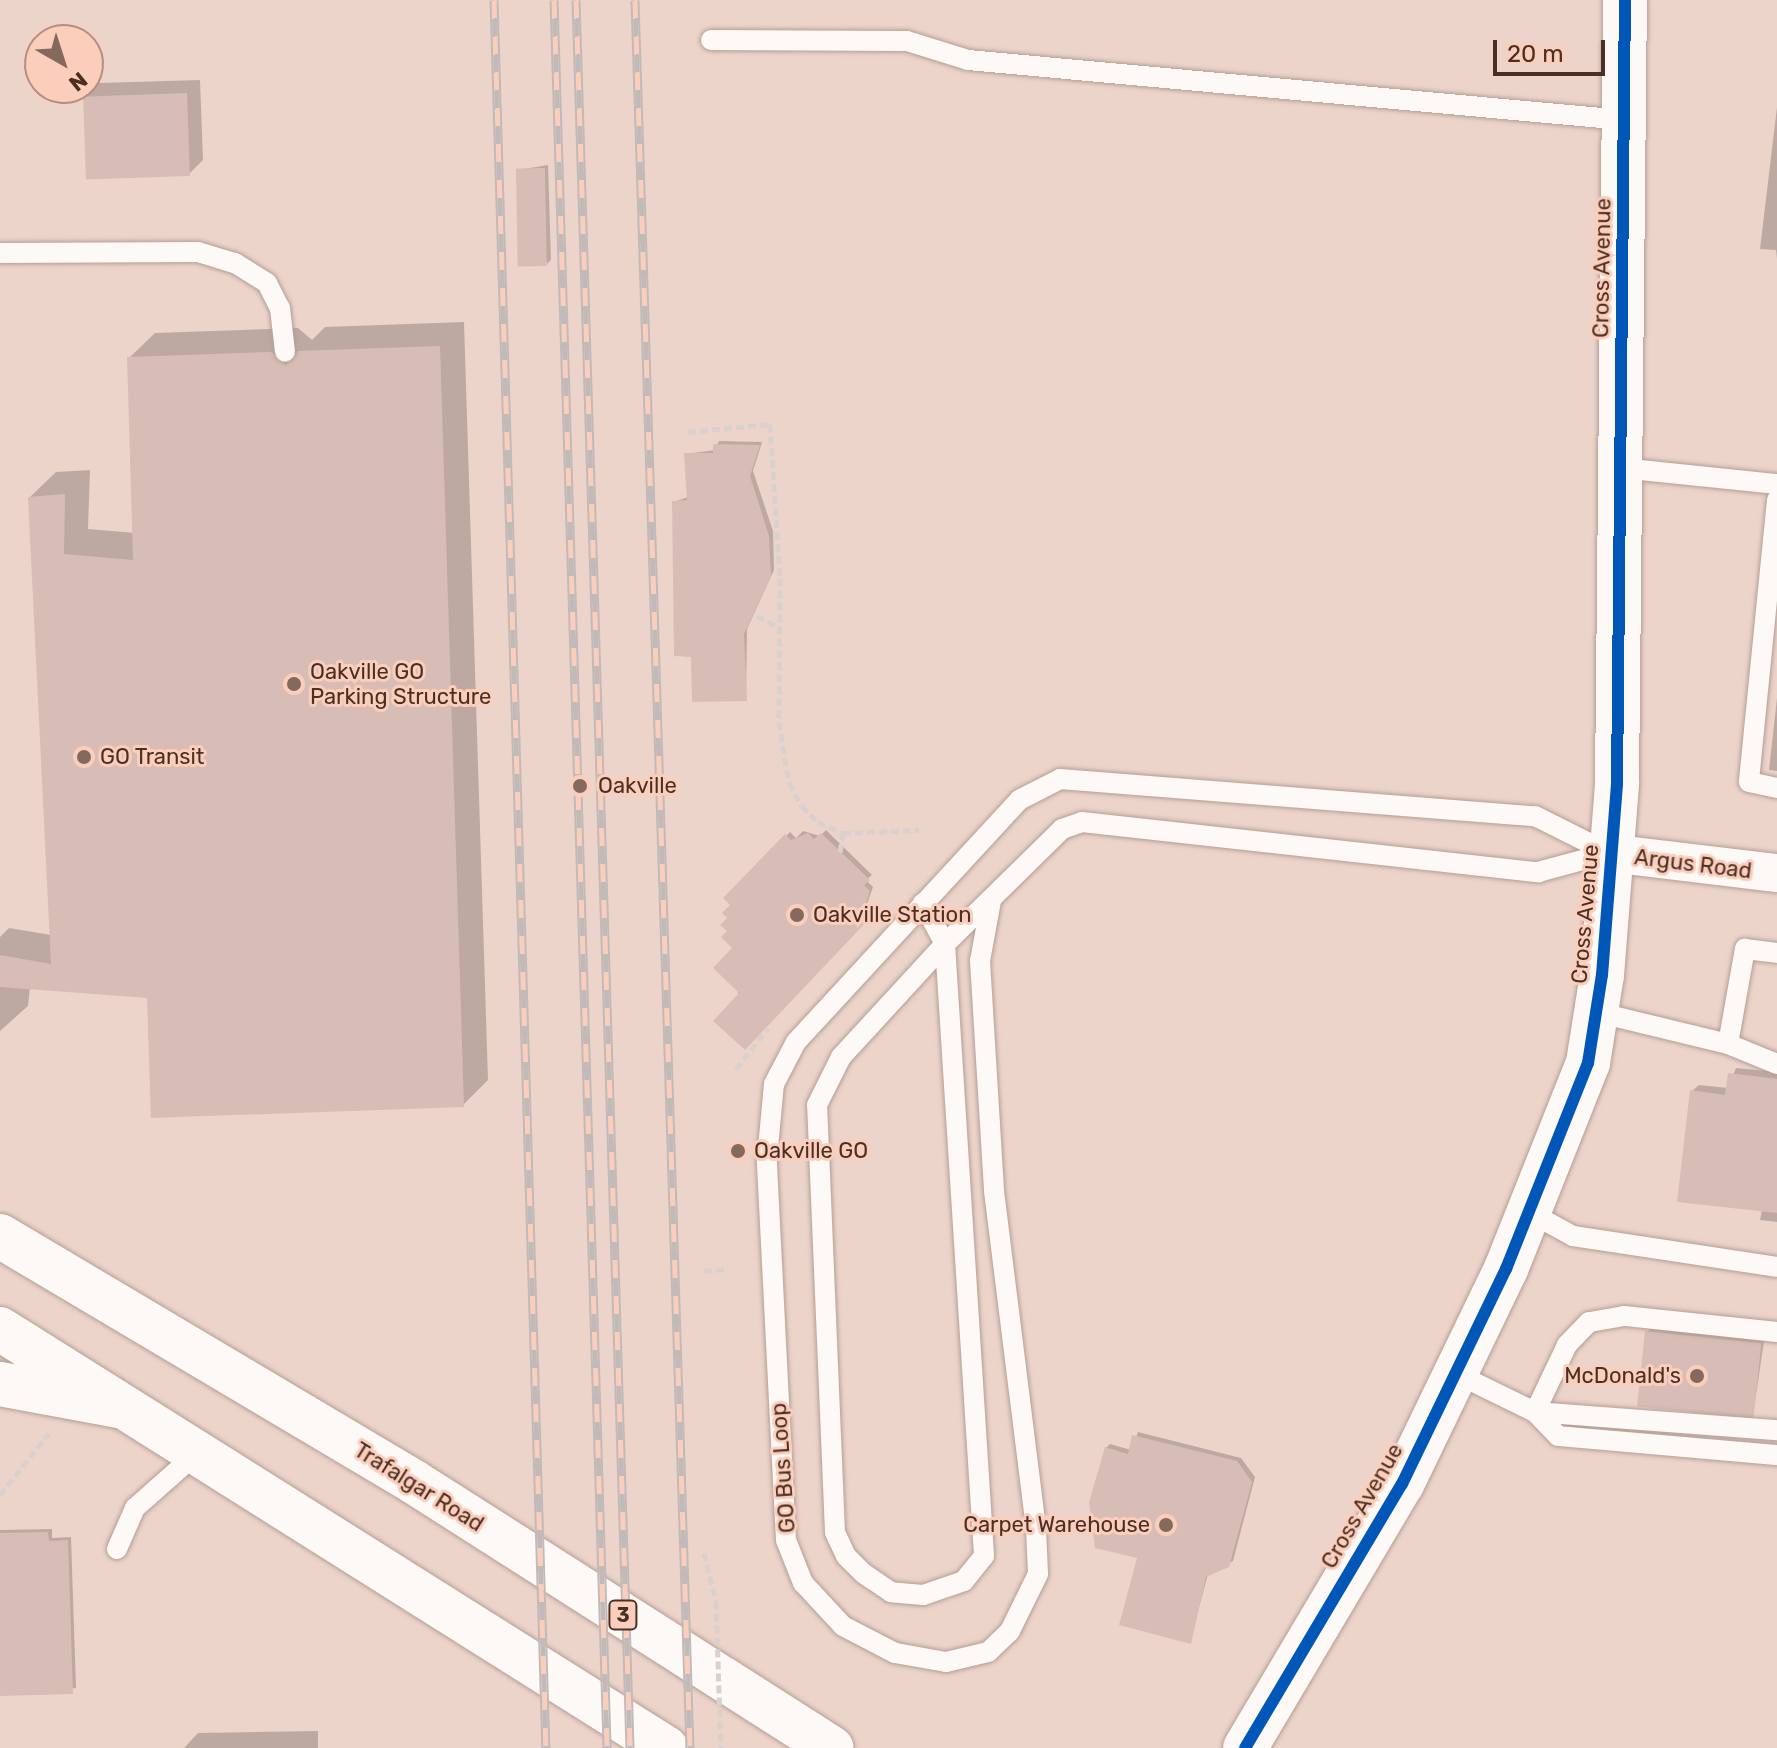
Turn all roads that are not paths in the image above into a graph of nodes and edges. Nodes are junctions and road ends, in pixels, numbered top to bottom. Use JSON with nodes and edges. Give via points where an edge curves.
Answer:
{"nodes":[{"id":1,"x":1625,"y":0,"type":"edge"},
{"id":2,"x":711,"y":40,"type":"dead end"},
{"id":3,"x":1624,"y":120,"type":"junction"},
{"id":4,"x":0,"y":253,"type":"edge"},
{"id":5,"x":285,"y":352,"type":"dead end"},
{"id":6,"x":1621,"y":468,"type":"junction"},
{"id":7,"x":1777,"y":484,"type":"edge"},
{"id":8,"x":1777,"y":500,"type":"edge"},
{"id":9,"x":1775,"y":535,"type":"edge"},
{"id":10,"x":1777,"y":788,"type":"edge"},
{"id":11,"x":1609,"y":853,"type":"junction"},
{"id":12,"x":1777,"y":873,"type":"edge"},
{"id":13,"x":991,"y":901,"type":"junction"},
{"id":14,"x":923,"y":903,"type":"junction"},
{"id":15,"x":945,"y":944,"type":"junction"},
{"id":16,"x":1777,"y":953,"type":"edge"},
{"id":17,"x":1596,"y":1012,"type":"junction"},
{"id":18,"x":1728,"y":1044,"type":"junction"},
{"id":19,"x":1777,"y":1064,"type":"edge"},
{"id":20,"x":1529,"y":1212,"type":"junction"},
{"id":21,"x":0,"y":1236,"type":"edge"},
{"id":22,"x":1777,"y":1267,"type":"edge"},
{"id":23,"x":0,"y":1329,"type":"edge"},
{"id":24,"x":1777,"y":1332,"type":"edge"},
{"id":25,"x":1455,"y":1373,"type":"junction"},
{"id":26,"x":0,"y":1384,"type":"edge"},
{"id":27,"x":120,"y":1406,"type":"junction"},
{"id":28,"x":1535,"y":1412,"type":"junction"},
{"id":29,"x":1777,"y":1430,"type":"edge"},
{"id":30,"x":196,"y":1454,"type":"junction"},
{"id":31,"x":1777,"y":1455,"type":"edge"},
{"id":32,"x":117,"y":1549,"type":"dead end"},
{"id":33,"x":666,"y":1748,"type":"edge"},
{"id":34,"x":831,"y":1748,"type":"edge"},
{"id":35,"x":1245,"y":1748,"type":"edge"}],
"edges":[{"from":1,"to":3,"type":"main road","name":"Cross Avenue"},
{"from":2,"to":3,"type":"lane","via":[[907,41],[968,60]]},
{"from":3,"to":6,"type":"main road","name":"Cross Avenue"},
{"from":4,"to":5,"type":"lane","via":[[198,252],[235,263],[267,283],[280,308]]},
{"from":6,"to":7,"type":"lane"},
{"from":6,"to":11,"type":"main road","name":"Cross Avenue","via":[[1617,784]]},
{"from":8,"to":9,"type":"lane"},
{"from":9,"to":10,"type":"lane","via":[[1749,782]]},
{"from":11,"to":12,"type":"street","name":"Argus Road"},
{"from":11,"to":13,"type":"lane","via":[[1538,872],[1082,822],[1062,829]]},
{"from":11,"to":14,"type":"lane","name":"GO Bus Loop","via":[[1535,816],[1060,779],[1019,800]]},
{"from":11,"to":17,"type":"main road","name":"Cross Avenue"},
{"from":13,"to":14,"type":"lane","name":"GO Bus Loop","via":[[980,961],[994,1191],[1038,1574],[1010,1631],[988,1652],[946,1662],[895,1653],[843,1626],[803,1583],[786,1540],[767,1159],[774,1084],[796,1042]]},
{"from":13,"to":15,"type":"lane"},
{"from":14,"to":15,"type":"lane"},
{"from":15,"to":15,"type":"lane","via":[[984,1556],[964,1581],[923,1595],[891,1592],[864,1574],[846,1556],[835,1532],[817,1105],[841,1057]]},
{"from":16,"to":18,"type":"lane","via":[[1745,949]]},
{"from":17,"to":18,"type":"lane"},
{"from":17,"to":20,"type":"main road","name":"Cross Avenue","via":[[1588,1063]]},
{"from":18,"to":19,"type":"lane"},
{"from":20,"to":22,"type":"lane","via":[[1573,1236]]},
{"from":20,"to":25,"type":"main road","name":"Cross Avenue"},
{"from":21,"to":34,"type":"main road","name":"Trafalgar Road","number":"3","via":[[414,1482]]},
{"from":23,"to":27,"type":"main road"},
{"from":24,"to":28,"type":"lane","via":[[1624,1316],[1589,1322],[1567,1345]]},
{"from":25,"to":28,"type":"lane"},
{"from":25,"to":35,"type":"main road","name":"Cross Avenue","via":[[1402,1484]]},
{"from":26,"to":27,"type":"main road"},
{"from":27,"to":30,"type":"main road"},
{"from":28,"to":29,"type":"lane"},
{"from":28,"to":31,"type":"lane","via":[[1558,1436]]},
{"from":30,"to":32,"type":"lane","via":[[135,1508]]},
{"from":30,"to":33,"type":"main road"}]}
